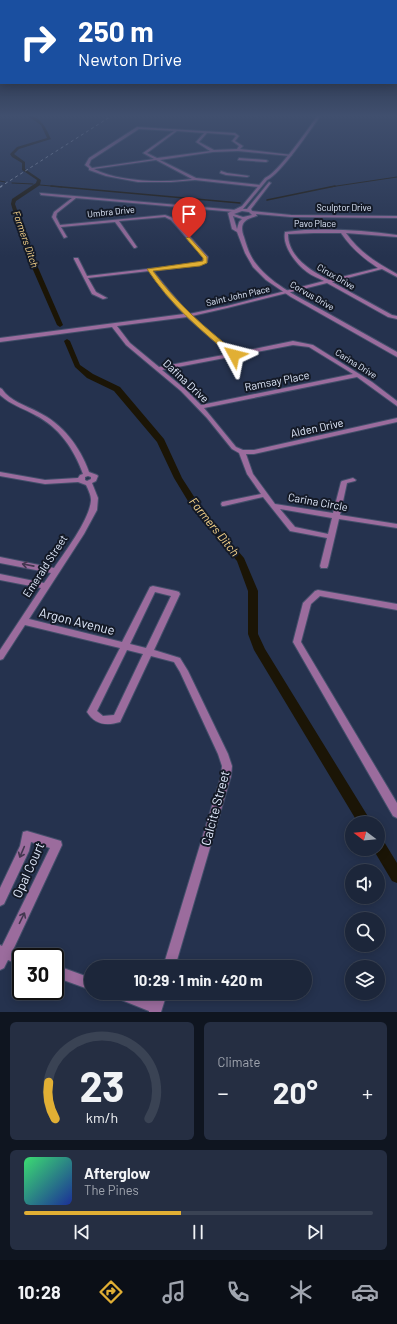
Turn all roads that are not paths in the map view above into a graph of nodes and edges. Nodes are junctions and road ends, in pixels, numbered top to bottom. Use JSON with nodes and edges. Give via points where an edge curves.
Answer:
{"nodes":[{"id":1,"x":88,"y":162,"type":"edge"},
{"id":2,"x":137,"y":162,"type":"edge"},
{"id":3,"x":165,"y":162,"type":"edge"},
{"id":4,"x":283,"y":162,"type":"edge"},
{"id":5,"x":90,"y":169,"type":"junction"},
{"id":6,"x":221,"y":172,"type":"dead end"},
{"id":7,"x":247,"y":176,"type":"dead end"},
{"id":8,"x":271,"y":177,"type":"junction"},
{"id":9,"x":195,"y":179,"type":"junction"},
{"id":10,"x":260,"y":186,"type":"junction"},
{"id":11,"x":41,"y":194,"type":"dead end"},
{"id":12,"x":75,"y":197,"type":"junction"},
{"id":13,"x":195,"y":209,"type":"junction"},
{"id":14,"x":236,"y":211,"type":"junction"},
{"id":15,"x":231,"y":215,"type":"junction"},
{"id":16,"x":250,"y":215,"type":"junction"},
{"id":17,"x":397,"y":217,"type":"edge"},
{"id":18,"x":116,"y":220,"type":"junction"},
{"id":19,"x":60,"y":226,"type":"junction"},
{"id":20,"x":239,"y":231,"type":"junction"},
{"id":21,"x":286,"y":232,"type":"joint"},
{"id":22,"x":343,"y":232,"type":"junction"},
{"id":23,"x":397,"y":236,"type":"edge"},
{"id":24,"x":65,"y":237,"type":"dead end"},
{"id":25,"x":135,"y":247,"type":"dead end"},
{"id":26,"x":76,"y":259,"type":"dead end"},
{"id":27,"x":382,"y":268,"type":"junction"},
{"id":28,"x":150,"y":269,"type":"junction"},
{"id":29,"x":397,"y":276,"type":"edge"},
{"id":30,"x":86,"y":277,"type":"junction"},
{"id":31,"x":327,"y":282,"type":"junction"},
{"id":32,"x":287,"y":292,"type":"junction"},
{"id":33,"x":105,"y":298,"type":"dead end"},
{"id":34,"x":189,"y":315,"type":"junction"},
{"id":35,"x":397,"y":318,"type":"edge"},
{"id":36,"x":114,"y":326,"type":"junction"},
{"id":37,"x":0,"y":340,"type":"edge"},
{"id":38,"x":234,"y":355,"type":"junction"},
{"id":39,"x":397,"y":355,"type":"edge"},
{"id":40,"x":159,"y":369,"type":"junction"},
{"id":41,"x":358,"y":375,"type":"junction"},
{"id":42,"x":0,"y":390,"type":"edge"},
{"id":43,"x":397,"y":404,"type":"edge"},
{"id":44,"x":200,"y":407,"type":"junction"},
{"id":45,"x":397,"y":420,"type":"edge"},
{"id":46,"x":242,"y":452,"type":"junction"},
{"id":47,"x":0,"y":474,"type":"edge"},
{"id":48,"x":86,"y":474,"type":"junction"},
{"id":49,"x":80,"y":480,"type":"junction"},
{"id":50,"x":353,"y":480,"type":"dead end"},
{"id":51,"x":90,"y":483,"type":"junction"},
{"id":52,"x":265,"y":495,"type":"junction"},
{"id":53,"x":224,"y":504,"type":"dead end"},
{"id":54,"x":273,"y":506,"type":"junction"},
{"id":55,"x":336,"y":516,"type":"junction"},
{"id":56,"x":397,"y":526,"type":"edge"},
{"id":57,"x":331,"y":537,"type":"junction"},
{"id":58,"x":0,"y":560,"type":"edge"},
{"id":59,"x":324,"y":566,"type":"dead end"},
{"id":60,"x":55,"y":571,"type":"junction"},
{"id":61,"x":0,"y":577,"type":"edge"},
{"id":62,"x":45,"y":586,"type":"junction"},
{"id":63,"x":397,"y":607,"type":"edge"},
{"id":64,"x":23,"y":620,"type":"junction"},
{"id":65,"x":126,"y":646,"type":"junction"},
{"id":66,"x":149,"y":651,"type":"junction"},
{"id":67,"x":0,"y":657,"type":"edge"},
{"id":68,"x":397,"y":813,"type":"edge"},
{"id":69,"x":0,"y":900,"type":"edge"},
{"id":70,"x":2,"y":956,"type":"edge"},
{"id":71,"x":12,"y":958,"type":"edge"},
{"id":72,"x":170,"y":960,"type":"edge"},
{"id":73,"x":64,"y":974,"type":"edge"},
{"id":74,"x":84,"y":981,"type":"edge"},
{"id":75,"x":135,"y":1000,"type":"edge"},
{"id":76,"x":156,"y":1009,"type":"edge"}],
"edges":[{"from":1,"to":5,"type":"street","via":[[86,165]]},
{"from":2,"to":5,"type":"street"},
{"from":3,"to":9,"type":"street"},
{"from":4,"to":8,"type":"street"},
{"from":5,"to":9,"type":"street","via":[[94,173],[113,177],[168,182]]},
{"from":6,"to":7,"type":"street"},
{"from":8,"to":10,"type":"street"},
{"from":8,"to":16,"type":"street","via":[[272,180],[249,209]]},
{"from":9,"to":10,"type":"street"},
{"from":10,"to":14,"type":"street"},
{"from":11,"to":12,"type":"street"},
{"from":12,"to":13,"type":"street"},
{"from":12,"to":19,"type":"street","via":[[55,213],[54,217]]},
{"from":13,"to":14,"type":"street"},
{"from":13,"to":15,"type":"street"},
{"from":14,"to":15,"type":"street"},
{"from":14,"to":16,"type":"street"},
{"from":15,"to":16,"type":"street"},
{"from":15,"to":20,"type":"street","name":"Corvus Drive","via":[[234,229]]},
{"from":16,"to":17,"type":"street","name":"Sculptor Drive"},
{"from":16,"to":20,"type":"street","via":[[241,222]]},
{"from":18,"to":19,"type":"street","name":"Umbra Drive"},
{"from":18,"to":25,"type":"street"},
{"from":18,"to":28,"type":"street","name":"Umbra Drive","via":[[165,216],[172,219],[206,258],[205,262],[200,264]]},
{"from":19,"to":24,"type":"street"},
{"from":20,"to":32,"type":"street","name":"Corvus Drive","via":[[255,266]]},
{"from":21,"to":22,"type":"street","name":"Pavo Place"},
{"from":21,"to":31,"type":"street","name":"Cirux Drive","via":[[286,238],[298,261],[308,271]]},
{"from":22,"to":23,"type":"street","name":"Pavo Place"},
{"from":22,"to":27,"type":"street","via":[[361,255]]},
{"from":26,"to":30,"type":"street"},
{"from":27,"to":29,"type":"street"},
{"from":27,"to":31,"type":"street","name":"Saint John Place"},
{"from":28,"to":30,"type":"street"},
{"from":28,"to":34,"type":"street","via":[[164,291]]},
{"from":30,"to":33,"type":"street","via":[[94,293]]},
{"from":31,"to":32,"type":"street","name":"Saint John Place"},
{"from":31,"to":35,"type":"street","name":"Cirux Drive"},
{"from":32,"to":34,"type":"street","name":"Saint John Place"},
{"from":32,"to":39,"type":"street","name":"Corvus Drive"},
{"from":34,"to":36,"type":"street","name":"Saint John Place"},
{"from":34,"to":38,"type":"street"},
{"from":36,"to":37,"type":"street","name":"Saint John Place"},
{"from":36,"to":40,"type":"street","name":"Dafina Drive","via":[[128,344]]},
{"from":38,"to":40,"type":"street"},
{"from":38,"to":41,"type":"street","name":"Carina Drive","via":[[303,343]]},
{"from":40,"to":44,"type":"street","name":"Dafina Drive"},
{"from":41,"to":43,"type":"street","name":"Carina Drive"},
{"from":41,"to":44,"type":"street","name":"Ramsay Place"},
{"from":42,"to":48,"type":"street","via":[[2,394],[60,430],[74,446]]},
{"from":44,"to":46,"type":"street","name":"Dafina Drive","via":[[232,446]]},
{"from":45,"to":46,"type":"street","name":"Alden Drive","via":[[254,452]]},
{"from":46,"to":52,"type":"street","name":"Carina Circle","via":[[250,474]]},
{"from":47,"to":49,"type":"street","via":[[45,482]]},
{"from":48,"to":49,"type":"street"},
{"from":48,"to":51,"type":"street","name":"Emerald Street","via":[[95,477]]},
{"from":49,"to":51,"type":"street"},
{"from":50,"to":55,"type":"street","via":[[344,482]]},
{"from":51,"to":60,"type":"street","name":"Emerald Street","via":[[95,498],[93,510]]},
{"from":52,"to":53,"type":"street"},
{"from":52,"to":54,"type":"street","name":"Carina Circle"},
{"from":54,"to":55,"type":"street","name":"Carina Circle"},
{"from":54,"to":57,"type":"street","via":[[293,529]]},
{"from":55,"to":56,"type":"street","name":"Carina Circle"},
{"from":55,"to":57,"type":"street"},
{"from":57,"to":59,"type":"street"},
{"from":60,"to":58,"type":"street","one_way":true},
{"from":60,"to":62,"type":"street","name":"Emerald Street"},
{"from":61,"to":62,"type":"street"},
{"from":62,"to":64,"type":"street","name":"Emerald Street"},
{"from":63,"to":68,"type":"street","via":[[318,593],[307,603],[297,642]]},
{"from":64,"to":65,"type":"street","name":"Argon Avenue"},
{"from":64,"to":67,"type":"street","name":"Emerald Street"},
{"from":65,"to":66,"type":"street","name":"Calcite Street"},
{"from":65,"to":66,"type":"street","via":[[153,589],[176,594]]},
{"from":65,"to":66,"type":"street","via":[[92,712],[101,720],[117,719]]},
{"from":66,"to":72,"type":"street","name":"Calcite Street","via":[[177,660],[227,766],[219,804]]},
{"from":70,"to":69,"type":"street","name":"Opal Court","one_way":true,"via":[[57,845],[27,836],[25,847]]},
{"from":70,"to":71,"type":"street"},
{"from":73,"to":74,"type":"street"},
{"from":75,"to":76,"type":"street"}]}
